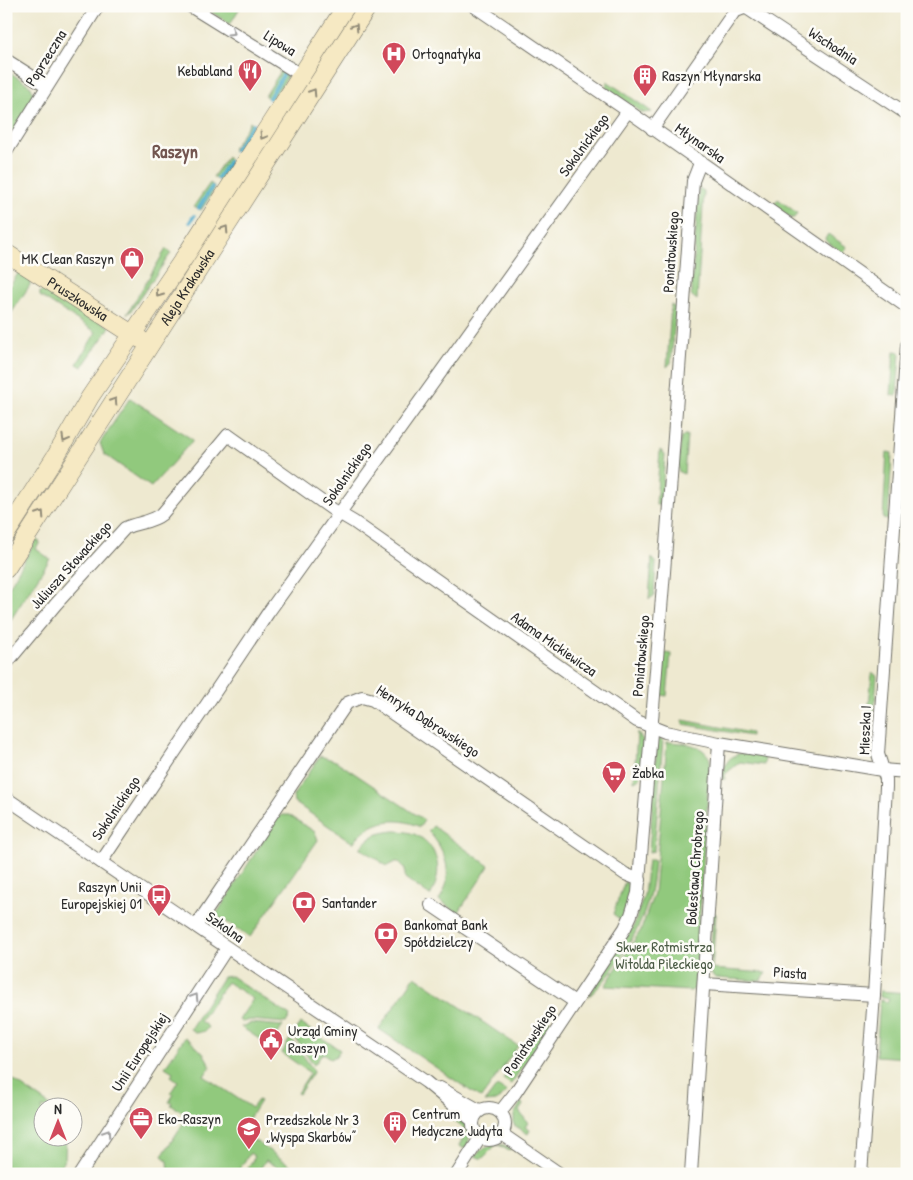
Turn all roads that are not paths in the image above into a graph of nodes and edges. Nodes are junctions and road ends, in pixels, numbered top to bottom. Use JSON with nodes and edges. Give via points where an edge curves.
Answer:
{"nodes":[{"id":1,"x":98,"y":6,"type":"edge"},
{"id":2,"x":190,"y":6,"type":"edge"},
{"id":3,"x":346,"y":6,"type":"edge"},
{"id":4,"x":368,"y":6,"type":"edge"},
{"id":5,"x":474,"y":6,"type":"edge"},
{"id":6,"x":6,"y":60,"type":"edge"},
{"id":7,"x":301,"y":75,"type":"junction"},
{"id":8,"x":47,"y":86,"type":"junction"},
{"id":9,"x":628,"y":111,"type":"junction"},
{"id":10,"x":907,"y":114,"type":"edge"},
{"id":11,"x":652,"y":129,"type":"junction"},
{"id":12,"x":6,"y":152,"type":"edge"},
{"id":13,"x":700,"y":163,"type":"junction"},
{"id":14,"x":6,"y":253,"type":"edge"},
{"id":15,"x":907,"y":307,"type":"edge"},
{"id":16,"x":132,"y":334,"type":"junction"},
{"id":17,"x":150,"y":345,"type":"junction"},
{"id":18,"x":907,"y":345,"type":"edge"},
{"id":19,"x":228,"y":435,"type":"joint"},
{"id":20,"x":339,"y":514,"type":"junction"},
{"id":21,"x":8,"y":527,"type":"edge"},
{"id":22,"x":6,"y":569,"type":"edge"},
{"id":23,"x":6,"y":664,"type":"edge"},
{"id":24,"x":651,"y":727,"type":"junction"},
{"id":25,"x":720,"y":743,"type":"junction"},
{"id":26,"x":882,"y":770,"type":"junction"},
{"id":27,"x":907,"y":772,"type":"edge"},
{"id":28,"x":6,"y":798,"type":"edge"},
{"id":29,"x":100,"y":862,"type":"junction"},
{"id":30,"x":640,"y":880,"type":"junction"},
{"id":31,"x":431,"y":905,"type":"dead end"},
{"id":32,"x":196,"y":926,"type":"junction"},
{"id":33,"x":227,"y":948,"type":"junction"},
{"id":34,"x":704,"y":984,"type":"junction"},
{"id":35,"x":874,"y":996,"type":"junction"},
{"id":36,"x":575,"y":1002,"type":"junction"},
{"id":37,"x":500,"y":1112,"type":"junction"},
{"id":38,"x":476,"y":1115,"type":"junction"},
{"id":39,"x":502,"y":1134,"type":"junction"},
{"id":40,"x":480,"y":1138,"type":"junction"},
{"id":41,"x":80,"y":1174,"type":"edge"},
{"id":42,"x":458,"y":1174,"type":"edge"},
{"id":43,"x":560,"y":1174,"type":"edge"},
{"id":44,"x":691,"y":1174,"type":"edge"},
{"id":45,"x":861,"y":1174,"type":"edge"}],
"edges":[{"from":1,"to":8,"type":"street","name":"Poprzeczna"},
{"from":2,"to":7,"type":"street","name":"Lipowa","one_way":true},
{"from":3,"to":7,"type":"main road","name":"Aleja Krakowska"},
{"from":17,"to":4,"type":"main road","name":"Aleja Krakowska","one_way":true},
{"from":5,"to":9,"type":"street","name":"Młynarska"},
{"from":6,"to":8,"type":"street"},
{"from":7,"to":16,"type":"main road","name":"Aleja Krakowska","one_way":true},
{"from":8,"to":12,"type":"street","name":"Poprzeczna"},
{"from":9,"to":11,"type":"street","name":"Młynarska"},
{"from":9,"to":20,"type":"street","name":"Sokolnickiego"},
{"from":10,"to":11,"type":"street","name":"Wschodnia","via":[[744,8],[734,12]]},
{"from":11,"to":13,"type":"street","name":"Młynarska"},
{"from":13,"to":15,"type":"street","name":"Młynarska"},
{"from":13,"to":24,"type":"street","name":"Poniatowskiego","via":[[693,181]]},
{"from":14,"to":16,"type":"main road","name":"Pruszkowska"},
{"from":16,"to":17,"type":"main road","name":"Pruszkowska"},
{"from":16,"to":21,"type":"main road","name":"Aleja Krakowska","one_way":true},
{"from":22,"to":17,"type":"main road","name":"Aleja Krakowska","one_way":true},
{"from":18,"to":26,"type":"street","name":"Mieszka I","via":[[878,754]]},
{"from":19,"to":20,"type":"street","name":"Adama Mickiewicza"},
{"from":19,"to":23,"type":"street","name":"Juliusza Słowackiego","via":[[162,514],[125,528]]},
{"from":20,"to":24,"type":"street","name":"Adama Mickiewicza","via":[[627,715]]},
{"from":20,"to":29,"type":"street","name":"Sokolnickiego"},
{"from":24,"to":25,"type":"street","name":"Adama Mickiewicza"},
{"from":24,"to":30,"type":"street","name":"Poniatowskiego"},
{"from":25,"to":26,"type":"street","name":"Adama Mickiewicza"},
{"from":25,"to":34,"type":"street","name":"Bolesława Chrobrego"},
{"from":26,"to":27,"type":"street","name":"Adama Mickiewicza"},
{"from":26,"to":35,"type":"street","name":"Mieszka I","via":[[886,786]]},
{"from":28,"to":29,"type":"street","name":"Szkolna"},
{"from":29,"to":32,"type":"street","name":"Szkolna"},
{"from":30,"to":32,"type":"street","name":"Henryka Dąbrowskiego","via":[[625,874],[373,700],[362,697],[347,702]]},
{"from":30,"to":36,"type":"street","name":"Poniatowskiego","via":[[625,928]]},
{"from":31,"to":36,"type":"street"},
{"from":32,"to":33,"type":"street","name":"Szkolna"},
{"from":33,"to":38,"type":"street","name":"Szkolna","via":[[426,1082],[448,1092]]},
{"from":41,"to":33,"type":"street","name":"Unii Europejskiej","one_way":true},
{"from":34,"to":35,"type":"street","name":"Piasta"},
{"from":34,"to":44,"type":"street","name":"Bolesława Chrobrego"},
{"from":35,"to":45,"type":"street","name":"Mieszka I"},
{"from":36,"to":37,"type":"street","name":"Poniatowskiego"},
{"from":37,"to":38,"type":"street","via":[[490,1108]]},
{"from":37,"to":39,"type":"street","via":[[505,1122]]},
{"from":38,"to":40,"type":"street","via":[[473,1128]]},
{"from":39,"to":40,"type":"street","via":[[489,1140]]},
{"from":39,"to":43,"type":"street"},
{"from":40,"to":42,"type":"street"}]}
